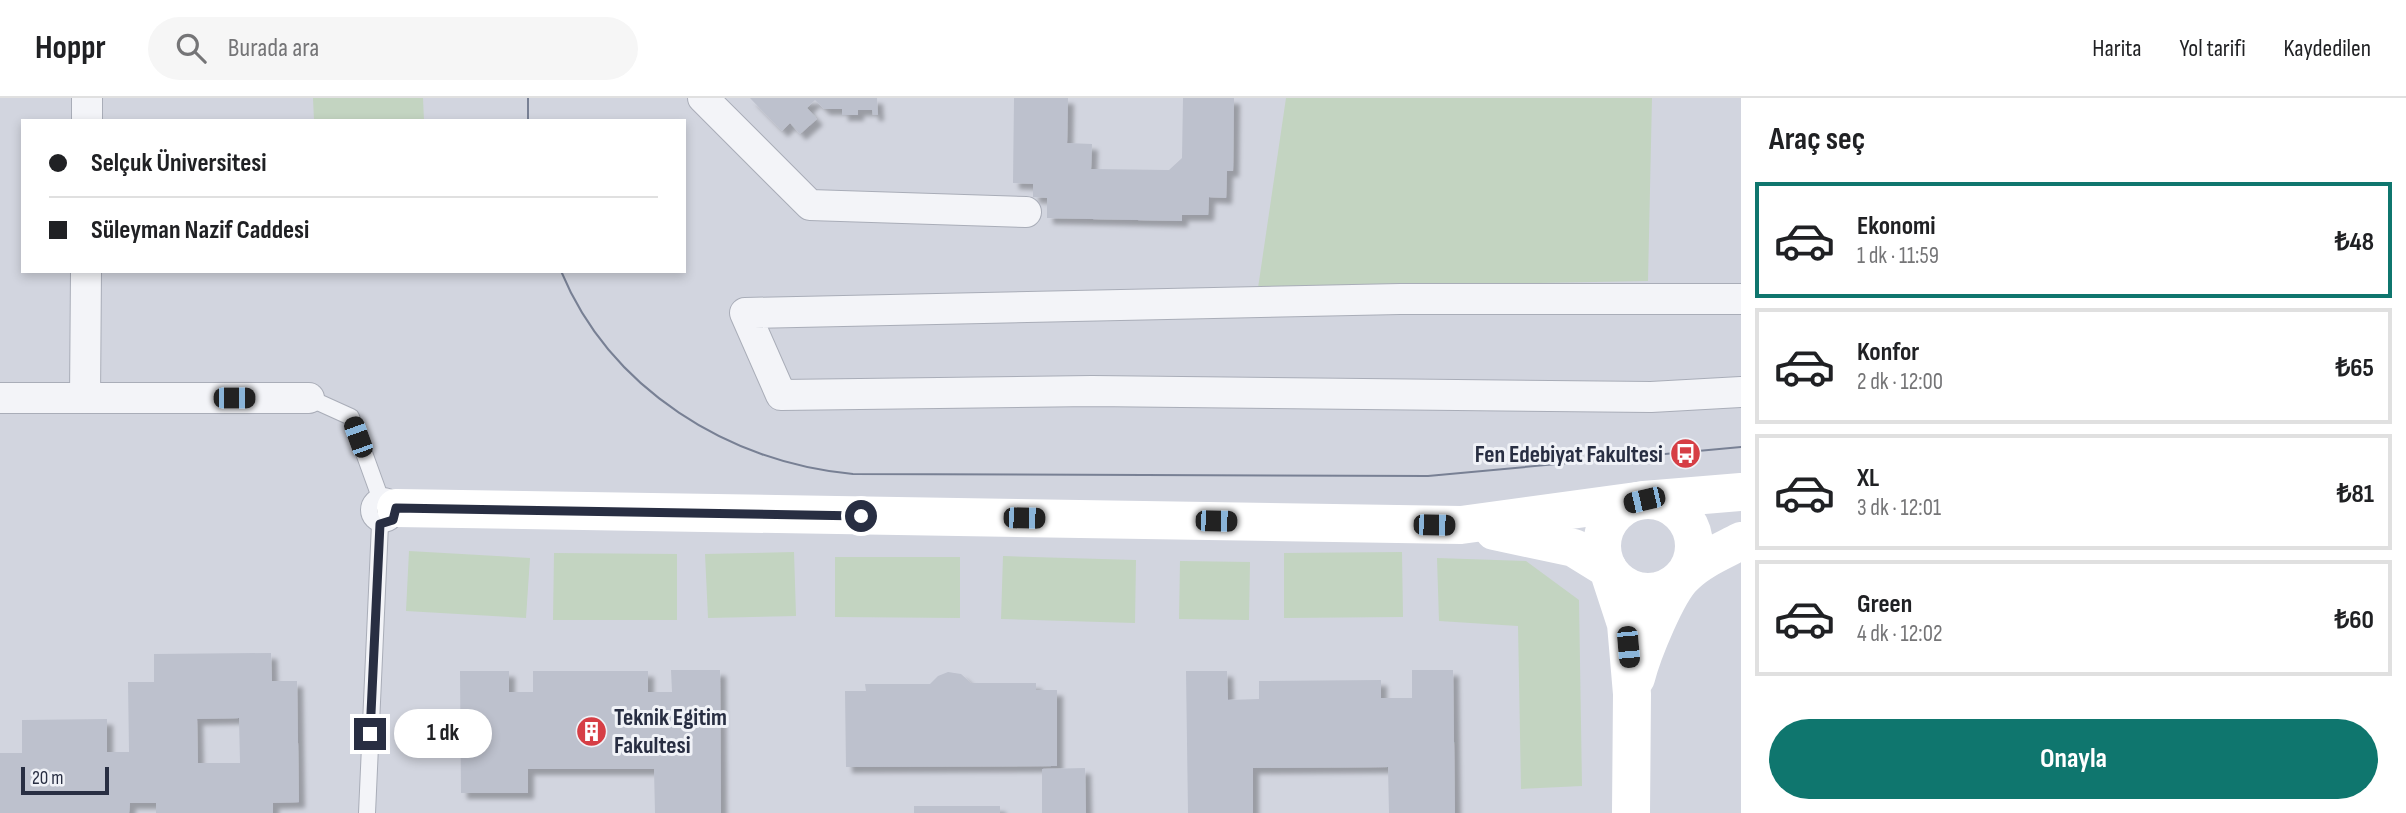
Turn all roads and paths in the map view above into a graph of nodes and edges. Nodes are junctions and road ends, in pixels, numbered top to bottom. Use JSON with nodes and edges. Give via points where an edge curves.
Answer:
{"nodes":[{"id":1,"x":87,"y":98,"type":"edge"},
{"id":2,"x":703,"y":98,"type":"edge"},
{"id":3,"x":87,"y":119,"type":"edge"},
{"id":4,"x":1026,"y":212,"type":"dead end"},
{"id":5,"x":86,"y":273,"type":"edge"},
{"id":6,"x":1741,"y":299,"type":"edge"},
{"id":7,"x":1741,"y":392,"type":"edge"},
{"id":8,"x":0,"y":398,"type":"edge"},
{"id":9,"x":85,"y":398,"type":"junction"},
{"id":10,"x":309,"y":398,"type":"joint"},
{"id":11,"x":1741,"y":492,"type":"edge"},
{"id":12,"x":1644,"y":500,"type":"junction"},
{"id":13,"x":385,"y":510,"type":"junction"},
{"id":14,"x":1461,"y":526,"type":"junction"},
{"id":15,"x":1741,"y":541,"type":"edge"},
{"id":16,"x":1608,"y":569,"type":"junction"},
{"id":17,"x":1683,"y":575,"type":"junction"},
{"id":18,"x":1632,"y":694,"type":"junction"},
{"id":19,"x":367,"y":813,"type":"edge"},
{"id":20,"x":1631,"y":813,"type":"edge"}],
"edges":[{"from":1,"to":3,"type":"street"},
{"from":2,"to":4,"type":"street","via":[[810,205]]},
{"from":5,"to":9,"type":"street"},
{"from":6,"to":7,"type":"street","via":[[1386,299],[745,313],[781,395],[1092,391],[1651,397]]},
{"from":8,"to":9,"type":"street"},
{"from":9,"to":10,"type":"street"},
{"from":10,"to":13,"type":"lane","via":[[351,417]]},
{"from":11,"to":12,"type":"street"},
{"from":12,"to":14,"type":"street"},
{"from":12,"to":16,"type":"street","via":[[1629,503],[1606,525],[1602,540]]},
{"from":12,"to":17,"type":"street","via":[[1660,501],[1685,519],[1694,549]]},
{"from":13,"to":14,"type":"street"},
{"from":13,"to":19,"type":"lane"},
{"from":14,"to":16,"type":"street","via":[[1574,548]]},
{"from":15,"to":17,"type":"street"},
{"from":16,"to":17,"type":"street","via":[[1630,588],[1644,591],[1665,588]]},
{"from":16,"to":18,"type":"street","via":[[1626,624]]},
{"from":17,"to":18,"type":"street","via":[[1642,654]]},
{"from":18,"to":20,"type":"street"}]}
